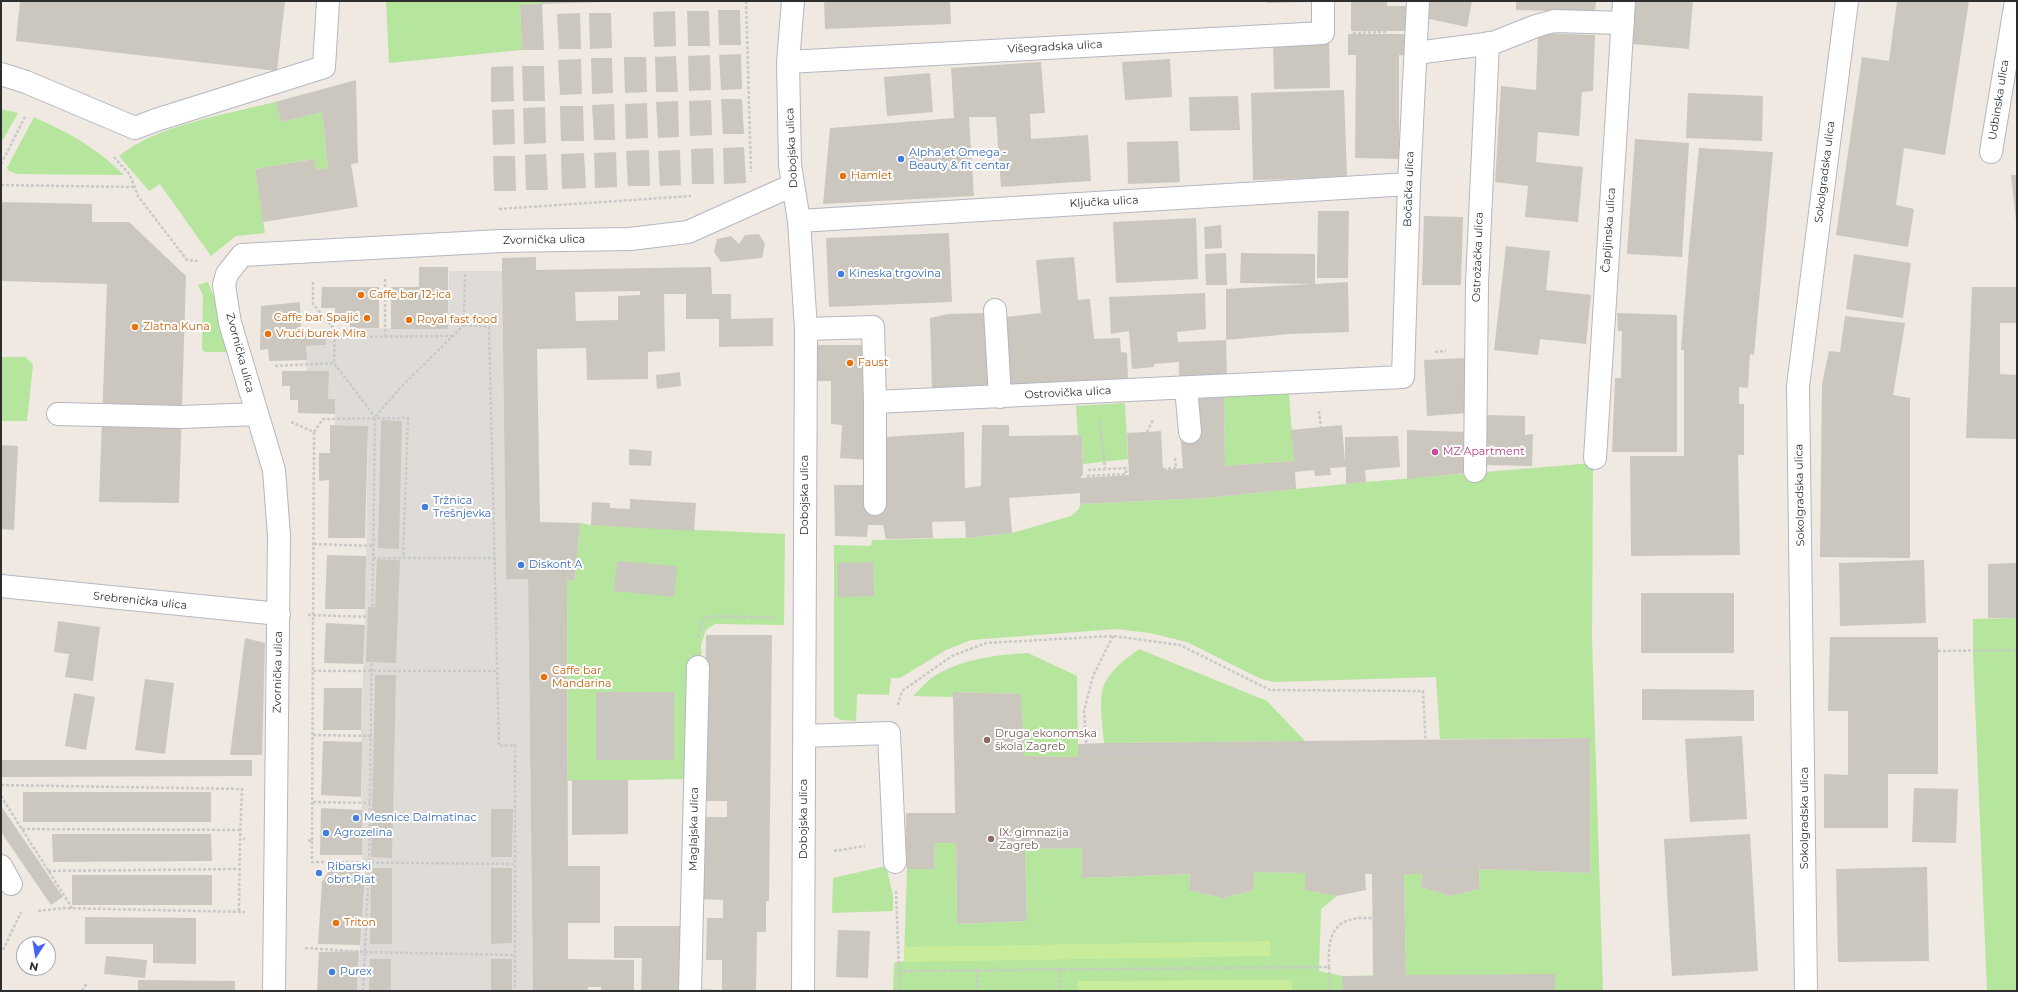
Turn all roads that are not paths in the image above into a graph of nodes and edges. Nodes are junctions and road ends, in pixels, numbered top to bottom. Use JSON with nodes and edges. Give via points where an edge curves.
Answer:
{"nodes":[{"id":1,"x":328,"y":1,"type":"edge"},
{"id":2,"x":793,"y":1,"type":"edge"},
{"id":3,"x":1323,"y":1,"type":"edge"},
{"id":4,"x":1418,"y":1,"type":"edge"},
{"id":5,"x":1624,"y":1,"type":"edge"},
{"id":6,"x":1847,"y":1,"type":"edge"},
{"id":7,"x":2016,"y":1,"type":"edge"},
{"id":8,"x":1622,"y":23,"type":"junction"},
{"id":9,"x":1488,"y":43,"type":"junction"},
{"id":10,"x":1416,"y":53,"type":"junction"},
{"id":11,"x":788,"y":62,"type":"junction"},
{"id":12,"x":1,"y":74,"type":"edge"},
{"id":13,"x":1991,"y":152,"type":"dead end"},
{"id":14,"x":1409,"y":184,"type":"junction"},
{"id":15,"x":793,"y":185,"type":"junction"},
{"id":16,"x":799,"y":221,"type":"junction"},
{"id":17,"x":995,"y":310,"type":"dead end"},
{"id":18,"x":806,"y":330,"type":"junction"},
{"id":19,"x":1403,"y":377,"type":"joint"},
{"id":20,"x":1186,"y":388,"type":"junction"},
{"id":21,"x":1000,"y":397,"type":"junction"},
{"id":22,"x":875,"y":402,"type":"junction"},
{"id":23,"x":58,"y":414,"type":"dead end"},
{"id":24,"x":257,"y":414,"type":"junction"},
{"id":25,"x":1190,"y":432,"type":"dead end"},
{"id":26,"x":1595,"y":458,"type":"dead end"},
{"id":27,"x":1475,"y":471,"type":"dead end"},
{"id":28,"x":875,"y":504,"type":"dead end"},
{"id":29,"x":1,"y":586,"type":"edge"},
{"id":30,"x":279,"y":614,"type":"junction"},
{"id":31,"x":698,"y":667,"type":"road end"},
{"id":32,"x":804,"y":736,"type":"junction"},
{"id":33,"x":895,"y":862,"type":"road end"},
{"id":34,"x":274,"y":991,"type":"edge"},
{"id":35,"x":690,"y":991,"type":"edge"},
{"id":36,"x":803,"y":991,"type":"edge"},
{"id":37,"x":1806,"y":991,"type":"edge"}],
"edges":[{"from":1,"to":12,"type":"street","via":[[324,67],[135,128]]},
{"from":2,"to":11,"type":"street","name":"Dobojska ulica"},
{"from":3,"to":11,"type":"street","name":"Višegradska ulica","via":[[1323,33]]},
{"from":4,"to":10,"type":"street","name":"Bočačka ulica"},
{"from":5,"to":8,"type":"street","name":"Čapljinska ulica"},
{"from":6,"to":37,"type":"street","name":"Sokolgradska ulica","via":[[1798,386]]},
{"from":7,"to":13,"type":"street","name":"Udbinska ulica"},
{"from":8,"to":9,"type":"street","via":[[1554,21]]},
{"from":8,"to":26,"type":"street","name":"Čapljinska ulica"},
{"from":9,"to":10,"type":"street"},
{"from":9,"to":27,"type":"street","name":"Ostrožačka ulica","via":[[1477,276]]},
{"from":10,"to":14,"type":"street","name":"Bočačka ulica"},
{"from":11,"to":15,"type":"street","name":"Dobojska ulica","via":[[790,164]]},
{"from":14,"to":16,"type":"street","name":"Ključka ulica"},
{"from":14,"to":19,"type":"street","name":"Bočačka ulica"},
{"from":15,"to":16,"type":"street","name":"Dobojska ulica"},
{"from":15,"to":24,"type":"street","name":"Zvornička ulica","via":[[688,232],[630,239],[466,242],[242,255],[227,274],[224,285],[230,323]]},
{"from":16,"to":18,"type":"street","name":"Dobojska ulica"},
{"from":17,"to":21,"type":"street"},
{"from":18,"to":22,"type":"street","via":[[874,327]]},
{"from":18,"to":32,"type":"street","name":"Dobojska ulica"},
{"from":19,"to":20,"type":"street","name":"Ostrovička ulica"},
{"from":20,"to":21,"type":"street","name":"Ostrovička ulica"},
{"from":20,"to":25,"type":"street"},
{"from":21,"to":22,"type":"street","name":"Ostrovička ulica"},
{"from":22,"to":28,"type":"street"},
{"from":23,"to":24,"type":"street","via":[[182,417]]},
{"from":24,"to":30,"type":"street","name":"Zvornička ulica","via":[[274,470],[279,536]]},
{"from":29,"to":30,"type":"street","name":"Srebrenička ulica"},
{"from":30,"to":34,"type":"street","name":"Zvornička ulica"},
{"from":31,"to":35,"type":"street","name":"Maglajska ulica"},
{"from":32,"to":33,"type":"street","via":[[890,733]]},
{"from":32,"to":36,"type":"street","name":"Dobojska ulica"}]}
